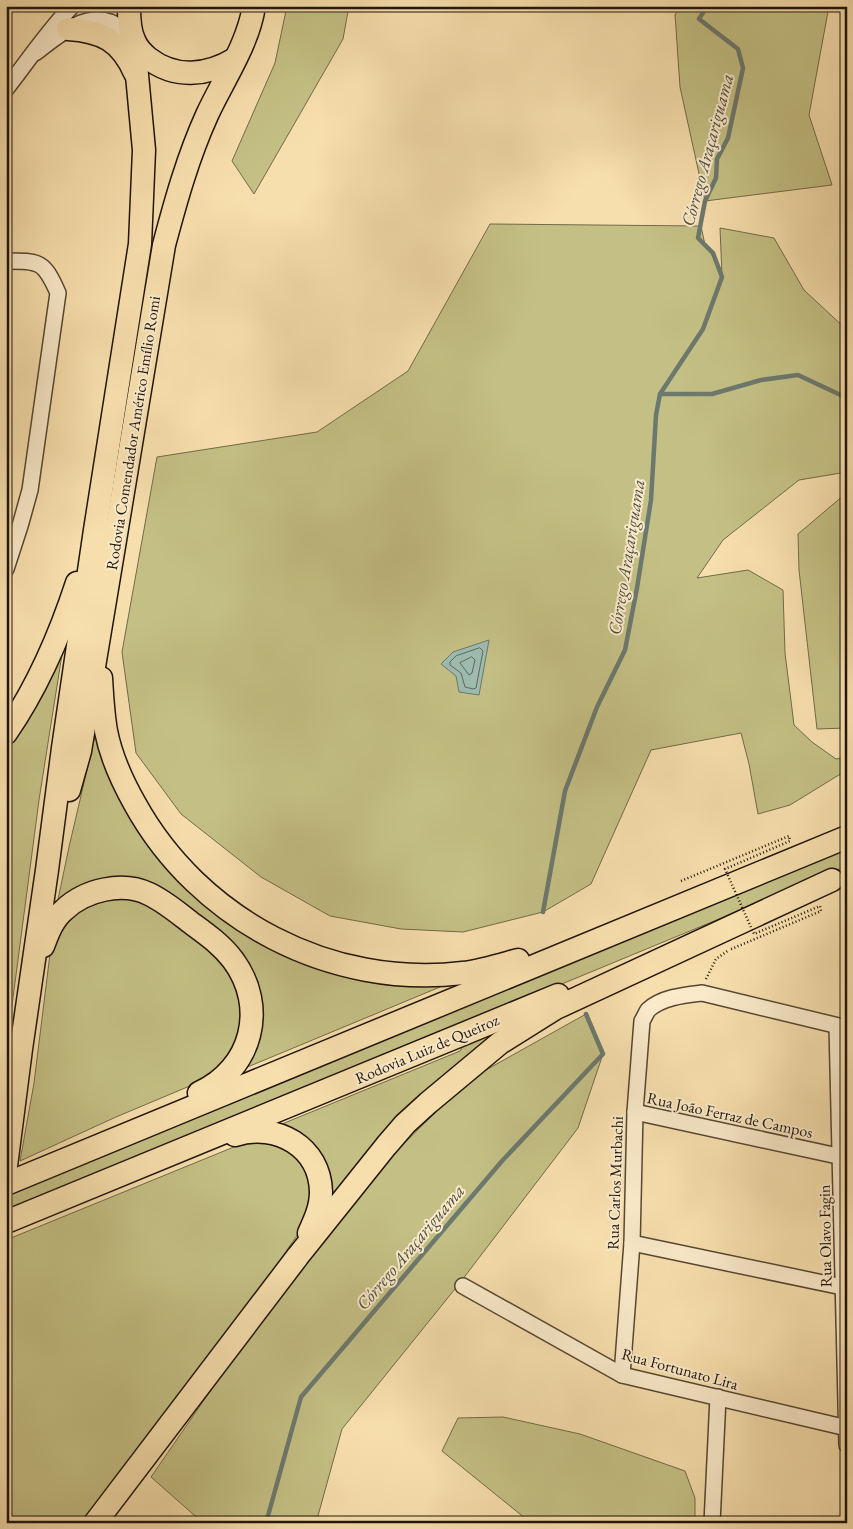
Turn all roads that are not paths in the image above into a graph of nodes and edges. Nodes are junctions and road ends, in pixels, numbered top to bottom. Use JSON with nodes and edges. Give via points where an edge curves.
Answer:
{"nodes":[{"id":1,"x":72,"y":6,"type":"edge"},
{"id":2,"x":129,"y":6,"type":"edge"},
{"id":3,"x":254,"y":6,"type":"edge"},
{"id":4,"x":68,"y":29,"type":"junction"},
{"id":5,"x":136,"y":43,"type":"junction"},
{"id":6,"x":35,"y":53,"type":"junction"},
{"id":7,"x":235,"y":59,"type":"junction"},
{"id":8,"x":137,"y":77,"type":"junction"},
{"id":9,"x":6,"y":89,"type":"edge"},
{"id":10,"x":6,"y":261,"type":"edge"},
{"id":11,"x":13,"y":526,"type":"edge"},
{"id":12,"x":95,"y":530,"type":"junction"},
{"id":13,"x":6,"y":569,"type":"edge"},
{"id":14,"x":101,"y":626,"type":"junction"},
{"id":15,"x":6,"y":733,"type":"edge"},
{"id":16,"x":847,"y":837,"type":"edge"},
{"id":17,"x":47,"y":870,"type":"junction"},
{"id":18,"x":839,"y":877,"type":"edge"},
{"id":19,"x":699,"y":898,"type":"junction"},
{"id":20,"x":842,"y":1027,"type":"edge"},
{"id":21,"x":21,"y":1049,"type":"junction"},
{"id":22,"x":635,"y":1112,"type":"junction"},
{"id":23,"x":163,"y":1158,"type":"junction"},
{"id":24,"x":844,"y":1158,"type":"edge"},
{"id":25,"x":7,"y":1162,"type":"edge"},
{"id":26,"x":6,"y":1166,"type":"edge"},
{"id":27,"x":29,"y":1175,"type":"junction"},
{"id":28,"x":6,"y":1184,"type":"edge"},
{"id":29,"x":6,"y":1222,"type":"edge"},
{"id":30,"x":632,"y":1243,"type":"junction"},
{"id":31,"x":298,"y":1256,"type":"junction"},
{"id":32,"x":463,"y":1286,"type":"dead end"},
{"id":33,"x":845,"y":1287,"type":"edge"},
{"id":34,"x":622,"y":1375,"type":"junction"},
{"id":35,"x":718,"y":1397,"type":"junction"},
{"id":36,"x":847,"y":1428,"type":"edge"},
{"id":37,"x":847,"y":1445,"type":"edge"},
{"id":38,"x":95,"y":1523,"type":"edge"},
{"id":39,"x":712,"y":1523,"type":"edge"}],
"edges":[{"from":1,"to":6,"type":"street","via":[[51,28]]},
{"from":2,"to":5,"type":"highway","name":"Rodovia Comendador Américo Emílio Romi"},
{"from":3,"to":7,"type":"highway","name":"Rodovia Comendador Américo Emílio Romi","via":[[246,36]]},
{"from":4,"to":5,"type":"street","via":[[89,21],[108,22]]},
{"from":4,"to":6,"type":"street"},
{"from":4,"to":8,"type":"highway","via":[[93,32],[116,44],[125,53]]},
{"from":5,"to":7,"type":"highway","via":[[153,62],[180,72],[209,71]]},
{"from":5,"to":8,"type":"highway","name":"Rodovia Comendador Américo Emílio Romi"},
{"from":6,"to":9,"type":"street"},
{"from":7,"to":14,"type":"highway","name":"Rodovia Comendador Américo Emílio Romi","via":[[189,158],[164,245]]},
{"from":8,"to":12,"type":"highway","name":"Rodovia Comendador Américo Emílio Romi","via":[[144,150],[140,244]]},
{"from":10,"to":11,"type":"street","via":[[33,261],[49,272],[58,293],[30,490]]},
{"from":11,"to":13,"type":"street"},
{"from":12,"to":15,"type":"highway","via":[[54,644],[24,706]]},
{"from":12,"to":17,"type":"highway","name":"Rodovia Comendador Américo Emílio Romi"},
{"from":14,"to":17,"type":"highway","name":"Rodovia Comendador Américo Emílio Romi","via":[[80,751]]},
{"from":14,"to":19,"type":"highway","via":[[106,730],[119,771],[139,811],[174,861],[206,893],[279,942],[366,970],[399,974],[464,973],[530,956]]},
{"from":16,"to":19,"type":"highway"},
{"from":17,"to":21,"type":"highway","name":"Rodovia Comendador Américo Emílio Romi"},
{"from":18,"to":23,"type":"highway","name":"Rodovia Luiz de Queiroz"},
{"from":18,"to":31,"type":"highway","via":[[556,1008],[500,1043],[405,1124]]},
{"from":19,"to":27,"type":"highway"},
{"from":20,"to":22,"type":"street","name":"Rua Carlos Murbachi","via":[[702,992],[662,1002],[648,1010],[642,1021]]},
{"from":20,"to":24,"type":"street","name":"Rua Olavo Fagin"},
{"from":21,"to":25,"type":"highway","name":"Rodovia Comendador Américo Emílio Romi"},
{"from":21,"to":27,"type":"highway","via":[[43,945],[52,924],[81,898],[104,889],[127,888],[148,893],[168,905],[218,943],[233,959],[250,992],[252,1011],[246,1046],[224,1077],[210,1088]]},
{"from":22,"to":24,"type":"street","name":"Rua João Ferraz de Campos"},
{"from":22,"to":30,"type":"street","name":"Rua Carlos Murbachi"},
{"from":23,"to":29,"type":"highway","name":"Rodovia Luiz de Queiroz"},
{"from":23,"to":31,"type":"highway","via":[[244,1132],[269,1133],[299,1145],[313,1163],[321,1192],[316,1218]]},
{"from":24,"to":33,"type":"street","name":"Rua Olavo Fagin"},
{"from":25,"to":26,"type":"highway","name":"Rodovia Comendador Américo Emílio Romi"},
{"from":27,"to":28,"type":"highway"},
{"from":30,"to":33,"type":"street"},
{"from":30,"to":34,"type":"street","name":"Rua Carlos Murbachi"},
{"from":31,"to":38,"type":"highway"},
{"from":32,"to":34,"type":"street","name":"Rua Fortunato Lira"},
{"from":33,"to":36,"type":"street","name":"Rua Olavo Fagin"},
{"from":34,"to":35,"type":"street","name":"Rua Fortunato Lira"},
{"from":35,"to":36,"type":"street","name":"Rua Fortunato Lira"},
{"from":35,"to":39,"type":"street"},
{"from":36,"to":37,"type":"street","name":"Rua Olavo Fagin"}]}
